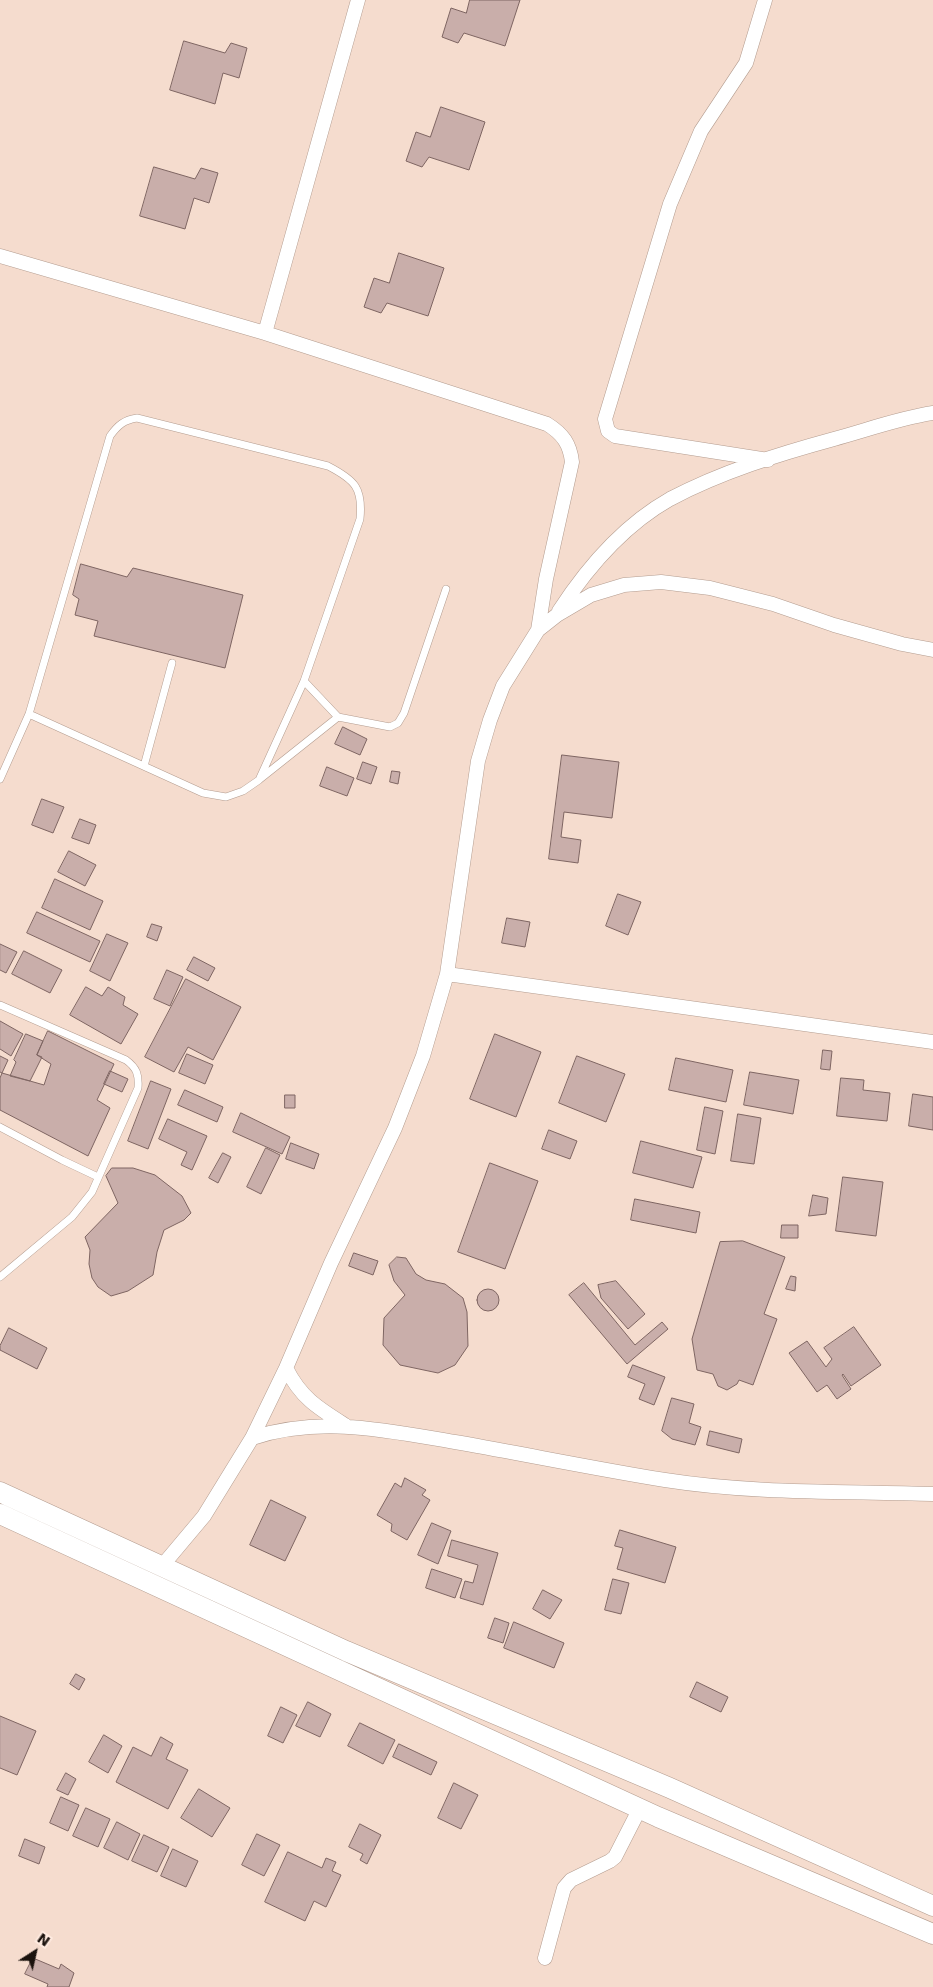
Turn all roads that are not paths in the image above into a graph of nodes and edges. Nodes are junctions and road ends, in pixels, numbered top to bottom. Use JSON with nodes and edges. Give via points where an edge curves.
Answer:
{"nodes":[{"id":1,"x":358,"y":0,"type":"edge"},
{"id":2,"x":766,"y":0,"type":"edge"},
{"id":3,"x":0,"y":256,"type":"edge"},
{"id":4,"x":265,"y":333,"type":"junction"},
{"id":5,"x":933,"y":413,"type":"edge"},
{"id":6,"x":768,"y":460,"type":"junction"},
{"id":7,"x":446,"y":589,"type":"dead end"},
{"id":8,"x":557,"y":615,"type":"junction"},
{"id":9,"x":538,"y":630,"type":"junction"},
{"id":10,"x":933,"y":650,"type":"edge"},
{"id":11,"x":172,"y":663,"type":"dead end"},
{"id":12,"x":304,"y":681,"type":"junction"},
{"id":13,"x":29,"y":714,"type":"junction"},
{"id":14,"x":338,"y":717,"type":"junction"},
{"id":15,"x":144,"y":766,"type":"junction"},
{"id":16,"x":0,"y":779,"type":"edge"},
{"id":17,"x":258,"y":780,"type":"junction"},
{"id":18,"x":448,"y":974,"type":"junction"},
{"id":19,"x":0,"y":1005,"type":"edge"},
{"id":20,"x":933,"y":1042,"type":"edge"},
{"id":21,"x":0,"y":1126,"type":"edge"},
{"id":22,"x":98,"y":1177,"type":"junction"},
{"id":23,"x":0,"y":1277,"type":"edge"},
{"id":24,"x":286,"y":1368,"type":"junction"},
{"id":25,"x":345,"y":1425,"type":"junction"},
{"id":26,"x":252,"y":1438,"type":"junction"},
{"id":27,"x":0,"y":1492,"type":"edge"},
{"id":28,"x":933,"y":1494,"type":"edge"},
{"id":29,"x":0,"y":1514,"type":"edge"},
{"id":30,"x":162,"y":1566,"type":"junction"},
{"id":31,"x":640,"y":1808,"type":"junction"},
{"id":32,"x":933,"y":1906,"type":"edge"},
{"id":33,"x":933,"y":1934,"type":"edge"},
{"id":34,"x":545,"y":1958,"type":"dead end"}],
"edges":[{"from":1,"to":4,"type":"street"},
{"from":2,"to":6,"type":"street","via":[[746,63],[701,131],[670,204],[605,418],[608,431],[615,436]]},
{"from":3,"to":4,"type":"street"},
{"from":4,"to":9,"type":"street","via":[[547,424],[566,439],[572,462]]},
{"from":5,"to":6,"type":"street"},
{"from":6,"to":8,"type":"street","via":[[704,483],[669,500],[638,521],[577,584]]},
{"from":7,"to":14,"type":"lane","via":[[404,714],[398,722],[390,727]]},
{"from":8,"to":9,"type":"street"},
{"from":8,"to":10,"type":"street","via":[[592,595],[616,587],[661,582],[710,588],[894,642]]},
{"from":9,"to":18,"type":"street","via":[[503,686],[478,761]]},
{"from":11,"to":15,"type":"lane"},
{"from":12,"to":13,"type":"lane","via":[[360,519],[362,501],[358,488],[346,475],[328,466],[137,418],[118,425],[110,436]]},
{"from":12,"to":14,"type":"lane"},
{"from":12,"to":17,"type":"lane"},
{"from":13,"to":15,"type":"lane"},
{"from":13,"to":16,"type":"lane"},
{"from":14,"to":17,"type":"lane"},
{"from":15,"to":17,"type":"lane","via":[[203,793],[226,797],[244,791]]},
{"from":18,"to":20,"type":"street"},
{"from":18,"to":24,"type":"street","via":[[423,1056],[395,1128]]},
{"from":19,"to":22,"type":"lane","via":[[134,1066],[139,1077],[138,1088]]},
{"from":21,"to":22,"type":"lane"},
{"from":22,"to":23,"type":"lane","via":[[92,1192],[72,1217]]},
{"from":24,"to":25,"type":"street","via":[[312,1404]]},
{"from":24,"to":26,"type":"street"},
{"from":25,"to":26,"type":"street","via":[[298,1427]]},
{"from":25,"to":28,"type":"street","via":[[719,1487]]},
{"from":26,"to":30,"type":"street","via":[[204,1516]]},
{"from":27,"to":30,"type":"main road"},
{"from":29,"to":31,"type":"main road"},
{"from":30,"to":32,"type":"main road","via":[[346,1651],[670,1788]]},
{"from":31,"to":33,"type":"main road"},
{"from":31,"to":34,"type":"street","via":[[615,1857],[571,1880],[564,1888]]}]}
